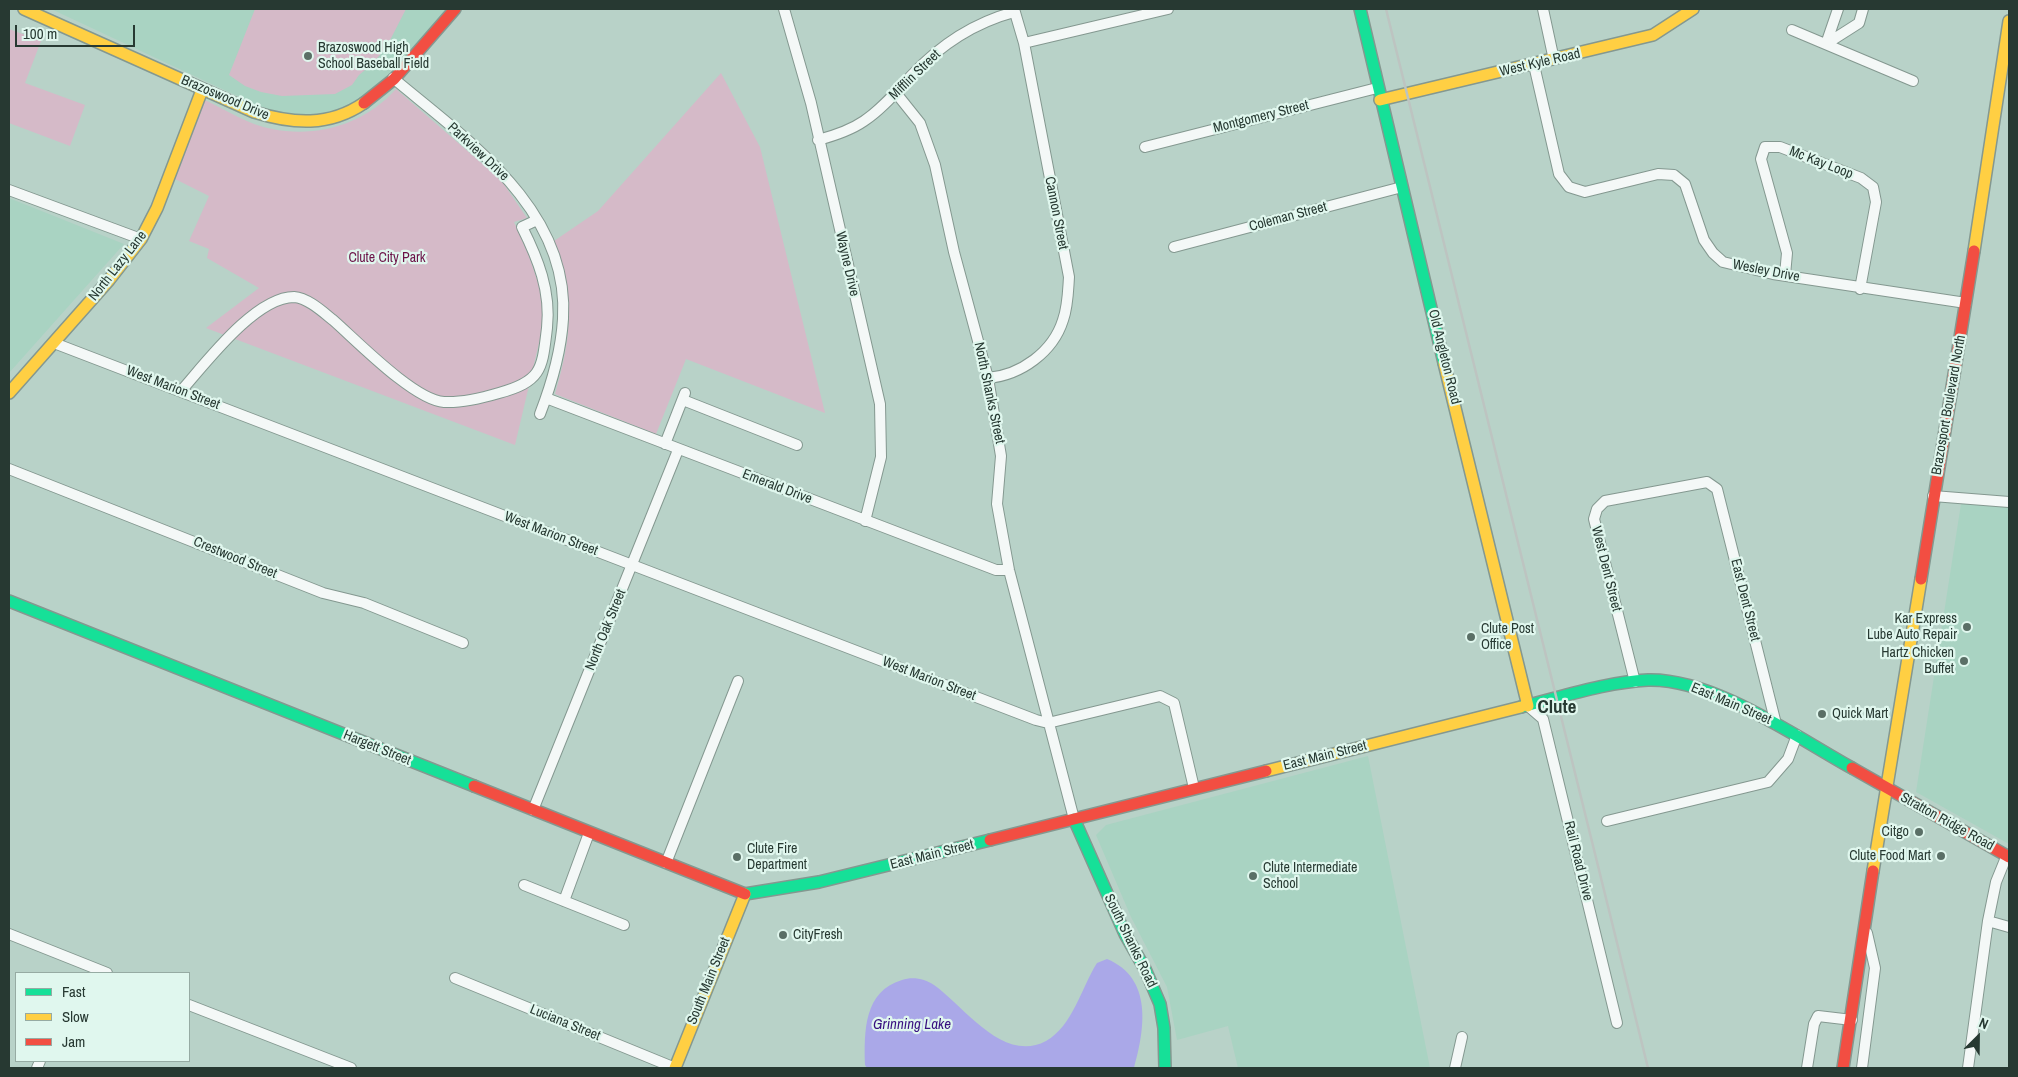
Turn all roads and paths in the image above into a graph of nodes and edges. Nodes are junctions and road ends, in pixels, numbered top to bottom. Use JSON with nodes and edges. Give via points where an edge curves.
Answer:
{"nodes":[{"id":1,"x":24,"y":9,"type":"edge"},
{"id":2,"x":455,"y":9,"type":"edge"},
{"id":3,"x":784,"y":9,"type":"edge"},
{"id":4,"x":1168,"y":9,"type":"edge"},
{"id":5,"x":1360,"y":9,"type":"edge"},
{"id":6,"x":1543,"y":9,"type":"edge"},
{"id":7,"x":1693,"y":9,"type":"edge"},
{"id":8,"x":1838,"y":9,"type":"edge"},
{"id":9,"x":1863,"y":9,"type":"edge"},
{"id":10,"x":1014,"y":11,"type":"edge"},
{"id":11,"x":2009,"y":22,"type":"edge"},
{"id":12,"x":1792,"y":30,"type":"dead end"},
{"id":13,"x":1024,"y":43,"type":"junction"},
{"id":14,"x":1826,"y":44,"type":"junction"},
{"id":15,"x":1554,"y":60,"type":"junction"},
{"id":16,"x":1534,"y":65,"type":"junction"},
{"id":17,"x":393,"y":78,"type":"junction"},
{"id":18,"x":1913,"y":81,"type":"dead end"},
{"id":19,"x":2005,"y":85,"type":"edge"},
{"id":20,"x":202,"y":90,"type":"junction"},
{"id":21,"x":896,"y":93,"type":"junction"},
{"id":22,"x":1378,"y":94,"type":"junction"},
{"id":23,"x":818,"y":140,"type":"junction"},
{"id":24,"x":1146,"y":147,"type":"dead end"},
{"id":25,"x":1402,"y":188,"type":"junction"},
{"id":26,"x":9,"y":190,"type":"edge"},
{"id":27,"x":537,"y":220,"type":"junction"},
{"id":28,"x":141,"y":239,"type":"junction"},
{"id":29,"x":1174,"y":246,"type":"dead end"},
{"id":30,"x":1785,"y":275,"type":"junction"},
{"id":31,"x":1860,"y":289,"type":"junction"},
{"id":32,"x":1966,"y":303,"type":"junction"},
{"id":33,"x":54,"y":343,"type":"junction"},
{"id":34,"x":988,"y":378,"type":"junction"},
{"id":35,"x":180,"y":391,"type":"junction"},
{"id":36,"x":9,"y":393,"type":"edge"},
{"id":37,"x":546,"y":398,"type":"junction"},
{"id":38,"x":540,"y":414,"type":"dead end"},
{"id":39,"x":665,"y":444,"type":"junction"},
{"id":40,"x":798,"y":445,"type":"dead end"},
{"id":41,"x":678,"y":450,"type":"junction"},
{"id":42,"x":9,"y":468,"type":"edge"},
{"id":43,"x":1707,"y":482,"type":"joint"},
{"id":44,"x":1933,"y":496,"type":"junction"},
{"id":45,"x":2009,"y":502,"type":"edge"},
{"id":46,"x":865,"y":521,"type":"junction"},
{"id":47,"x":633,"y":565,"type":"junction"},
{"id":48,"x":1009,"y":570,"type":"junction"},
{"id":49,"x":9,"y":601,"type":"edge"},
{"id":50,"x":463,"y":643,"type":"dead end"},
{"id":51,"x":738,"y":681,"type":"dead end"},
{"id":52,"x":1635,"y":682,"type":"junction"},
{"id":53,"x":1528,"y":706,"type":"junction"},
{"id":54,"x":1048,"y":722,"type":"junction"},
{"id":55,"x":1776,"y":724,"type":"junction"},
{"id":56,"x":1797,"y":736,"type":"junction"},
{"id":57,"x":1194,"y":788,"type":"junction"},
{"id":58,"x":1886,"y":788,"type":"junction"},
{"id":59,"x":533,"y":810,"type":"junction"},
{"id":60,"x":1074,"y":819,"type":"junction"},
{"id":61,"x":1608,"y":822,"type":"dead end"},
{"id":62,"x":589,"y":833,"type":"junction"},
{"id":63,"x":2008,"y":856,"type":"edge"},
{"id":64,"x":666,"y":863,"type":"junction"},
{"id":65,"x":524,"y":885,"type":"dead end"},
{"id":66,"x":745,"y":894,"type":"junction"},
{"id":67,"x":564,"y":901,"type":"junction"},
{"id":68,"x":1988,"y":921,"type":"junction"},
{"id":69,"x":624,"y":925,"type":"dead end"},
{"id":70,"x":2009,"y":927,"type":"edge"},
{"id":71,"x":1866,"y":929,"type":"junction"},
{"id":72,"x":9,"y":934,"type":"edge"},
{"id":73,"x":80,"y":962,"type":"junction"},
{"id":74,"x":75,"y":972,"type":"edge"},
{"id":75,"x":105,"y":972,"type":"edge"},
{"id":76,"x":455,"y":978,"type":"dead end"},
{"id":77,"x":190,"y":1005,"type":"edge"},
{"id":78,"x":1852,"y":1020,"type":"junction"},
{"id":79,"x":1616,"y":1023,"type":"dead end"},
{"id":80,"x":1462,"y":1037,"type":"dead end"},
{"id":81,"x":351,"y":1068,"type":"edge"},
{"id":82,"x":675,"y":1068,"type":"edge"},
{"id":83,"x":1165,"y":1068,"type":"edge"},
{"id":84,"x":1456,"y":1068,"type":"edge"},
{"id":85,"x":1807,"y":1068,"type":"edge"},
{"id":86,"x":1843,"y":1068,"type":"edge"},
{"id":87,"x":1862,"y":1068,"type":"edge"},
{"id":88,"x":1968,"y":1068,"type":"edge"}],
"edges":[{"from":1,"to":20,"type":"street","name":"Brazoswood Drive"},
{"from":2,"to":17,"type":"street","name":"Brazoswood Drive"},
{"from":3,"to":23,"type":"street","name":"Wayne Drive"},
{"from":4,"to":13,"type":"street"},
{"from":5,"to":22,"type":"street","name":"Old Angleton Road"},
{"from":6,"to":15,"type":"street"},
{"from":7,"to":15,"type":"street","name":"West Kyle Road","via":[[1652,35]]},
{"from":8,"to":14,"type":"street"},
{"from":9,"to":14,"type":"street","via":[[1860,23]]},
{"from":10,"to":13,"type":"street","name":"Cannon Street"},
{"from":10,"to":21,"type":"street","name":"Mifflin Street","via":[[983,22],[952,40]]},
{"from":11,"to":19,"type":"street","name":"Brazosport Boulevard North"},
{"from":12,"to":14,"type":"street"},
{"from":13,"to":34,"type":"street","name":"Cannon Street","via":[[1068,277],[1067,302],[1056,336],[1046,350],[1017,370]]},
{"from":14,"to":18,"type":"street"},
{"from":15,"to":16,"type":"street","name":"West Kyle Road"},
{"from":16,"to":22,"type":"street","name":"West Kyle Road"},
{"from":16,"to":30,"type":"street","name":"Wesley Drive","via":[[1559,174],[1569,187],[1585,192],[1658,174],[1674,175],[1685,184],[1704,240],[1713,254],[1723,262]]},
{"from":17,"to":20,"type":"street","name":"Brazoswood Drive","via":[[353,110],[336,118],[314,122],[272,118]]},
{"from":17,"to":27,"type":"street","name":"Parkview Drive","via":[[502,171]]},
{"from":19,"to":32,"type":"street","name":"Brazosport Boulevard North"},
{"from":20,"to":28,"type":"street","name":"North Lazy Lane","via":[[157,208]]},
{"from":21,"to":23,"type":"street","name":"Mifflin Street","via":[[863,122]]},
{"from":21,"to":34,"type":"street","name":"North Shanks Street","via":[[920,123],[935,165],[954,252]]},
{"from":22,"to":24,"type":"street","name":"Montgomery Street"},
{"from":22,"to":25,"type":"street","name":"Old Angleton Road"},
{"from":23,"to":46,"type":"street","name":"Wayne Drive","via":[[880,404],[881,457]]},
{"from":25,"to":29,"type":"street","name":"Coleman Street"},
{"from":25,"to":53,"type":"street","name":"Old Angleton Road"},
{"from":26,"to":28,"type":"street"},
{"from":27,"to":35,"type":"street","via":[[522,227],[539,262],[545,287],[547,321],[543,364],[538,374],[511,390],[456,401],[443,402],[426,397],[326,315],[297,297],[282,299],[250,316]]},
{"from":27,"to":37,"type":"street","name":"Parkview Drive","via":[[557,265],[564,318],[559,353]]},
{"from":28,"to":33,"type":"street","name":"North Lazy Lane"},
{"from":30,"to":31,"type":"street","name":"Wesley Drive"},
{"from":30,"to":31,"type":"street","name":"Mc Kay Loop","via":[[1787,253],[1761,159],[1765,147],[1780,147],[1861,178],[1873,187],[1876,202]]},
{"from":31,"to":32,"type":"street","name":"Wesley Drive"},
{"from":32,"to":44,"type":"street","name":"Brazosport Boulevard North"},
{"from":33,"to":35,"type":"street","name":"West Marion Street"},
{"from":33,"to":36,"type":"street","name":"North Lazy Lane"},
{"from":34,"to":48,"type":"street","name":"North Shanks Street","via":[[1001,456],[997,504]]},
{"from":35,"to":47,"type":"street","name":"West Marion Street"},
{"from":37,"to":38,"type":"street","name":"Parkview Drive"},
{"from":37,"to":39,"type":"street","name":"Emerald Drive"},
{"from":39,"to":40,"type":"street","via":[[684,396]]},
{"from":39,"to":41,"type":"street","name":"Emerald Drive"},
{"from":41,"to":46,"type":"street","name":"Emerald Drive"},
{"from":41,"to":47,"type":"street","name":"North Oak Street"},
{"from":42,"to":50,"type":"street","name":"Crestwood Street","via":[[323,593],[364,603]]},
{"from":43,"to":52,"type":"street","name":"West Dent Street","via":[[1605,501],[1594,519]]},
{"from":43,"to":55,"type":"street","name":"East Dent Street","via":[[1717,489]]},
{"from":44,"to":45,"type":"street"},
{"from":44,"to":58,"type":"street","name":"Brazosport Boulevard North"},
{"from":46,"to":48,"type":"street","name":"Emerald Drive","via":[[996,570]]},
{"from":47,"to":54,"type":"street","name":"West Marion Street"},
{"from":47,"to":59,"type":"street","name":"North Oak Street"},
{"from":48,"to":54,"type":"street","name":"North Shanks Street"},
{"from":49,"to":59,"type":"street","name":"Hargett Street"},
{"from":51,"to":64,"type":"street"},
{"from":52,"to":53,"type":"street","name":"East Main Street"},
{"from":52,"to":55,"type":"street","name":"East Main Street","via":[[1664,680],[1687,685]]},
{"from":53,"to":57,"type":"street","name":"East Main Street"},
{"from":53,"to":79,"type":"street","name":"Rail Road Drive","via":[[1543,719]]},
{"from":54,"to":57,"type":"street","via":[[1160,696],[1169,698],[1174,703]]},
{"from":54,"to":60,"type":"street","name":"North Shanks Street"},
{"from":55,"to":56,"type":"street","name":"East Main Street"},
{"from":56,"to":58,"type":"street","name":"East Main Street"},
{"from":56,"to":61,"type":"street","via":[[1788,759],[1768,782]]},
{"from":57,"to":60,"type":"street","name":"East Main Street"},
{"from":58,"to":63,"type":"street","name":"Stratton Ridge Road"},
{"from":58,"to":71,"type":"street","name":"Brazosport Boulevard North"},
{"from":59,"to":62,"type":"street","name":"Hargett Street"},
{"from":60,"to":66,"type":"street","name":"East Main Street","via":[[819,882]]},
{"from":60,"to":83,"type":"street","name":"South Shanks Road","via":[[1160,1004]]},
{"from":62,"to":64,"type":"street","name":"Hargett Street"},
{"from":62,"to":67,"type":"street"},
{"from":63,"to":68,"type":"street","via":[[1996,882]]},
{"from":64,"to":66,"type":"street","name":"Hargett Street"},
{"from":65,"to":67,"type":"street"},
{"from":66,"to":82,"type":"street","name":"South Main Street"},
{"from":67,"to":69,"type":"street"},
{"from":68,"to":70,"type":"street"},
{"from":68,"to":88,"type":"street"},
{"from":71,"to":78,"type":"street","name":"Brazosport Boulevard North"},
{"from":71,"to":87,"type":"street","via":[[1875,968]]},
{"from":72,"to":73,"type":"street"},
{"from":73,"to":74,"type":"street"},
{"from":73,"to":75,"type":"street"},
{"from":76,"to":82,"type":"street","name":"Luciana Street"},
{"from":77,"to":81,"type":"street"},
{"from":78,"to":85,"type":"street","via":[[1818,1016]]},
{"from":78,"to":86,"type":"street","name":"Brazosport Boulevard North"},
{"from":80,"to":84,"type":"street"}]}
